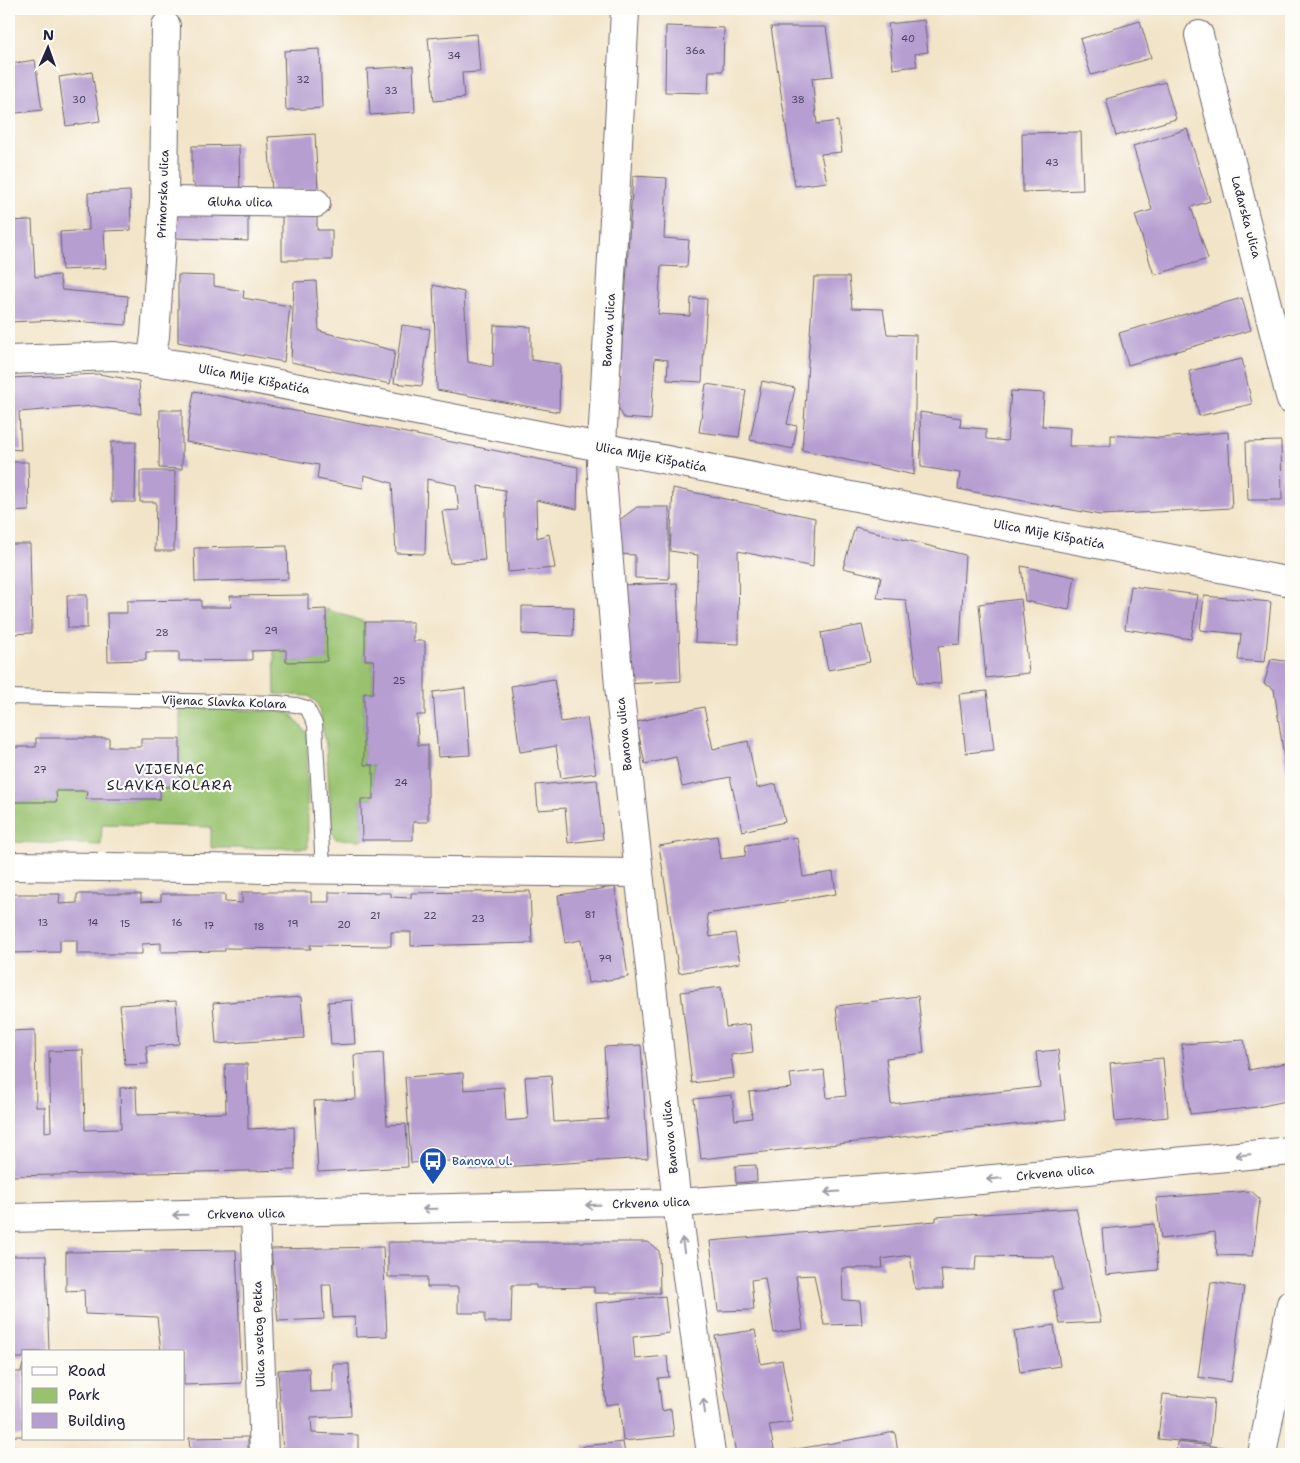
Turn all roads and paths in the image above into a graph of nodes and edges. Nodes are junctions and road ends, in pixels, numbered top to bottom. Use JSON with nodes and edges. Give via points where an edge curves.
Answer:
{"nodes":[{"id":1,"x":625,"y":10,"type":"dead end"},
{"id":2,"x":166,"y":26,"type":"dead end"},
{"id":3,"x":1199,"y":35,"type":"dead end"},
{"id":4,"x":164,"y":200,"type":"junction"},
{"id":5,"x":316,"y":203,"type":"dead end"},
{"id":6,"x":9,"y":360,"type":"edge"},
{"id":7,"x":151,"y":361,"type":"junction"},
{"id":8,"x":1291,"y":400,"type":"edge"},
{"id":9,"x":603,"y":447,"type":"junction"},
{"id":10,"x":1291,"y":582,"type":"edge"},
{"id":11,"x":9,"y":697,"type":"edge"},
{"id":12,"x":9,"y":866,"type":"edge"},
{"id":13,"x":323,"y":869,"type":"junction"},
{"id":14,"x":639,"y":873,"type":"junction"},
{"id":15,"x":1291,"y":1151,"type":"edge"},
{"id":16,"x":676,"y":1203,"type":"junction"},
{"id":17,"x":255,"y":1214,"type":"junction"},
{"id":18,"x":9,"y":1218,"type":"edge"},
{"id":19,"x":1291,"y":1304,"type":"edge"},
{"id":20,"x":264,"y":1454,"type":"edge"},
{"id":21,"x":711,"y":1454,"type":"edge"},
{"id":22,"x":1262,"y":1454,"type":"edge"}],
"edges":[{"from":1,"to":9,"type":"street","name":"Banova ulica"},
{"from":2,"to":4,"type":"street","name":"Primorska ulica"},
{"from":3,"to":8,"type":"street","name":"Lađarska ulica"},
{"from":4,"to":5,"type":"street","name":"Gluha ulica"},
{"from":4,"to":7,"type":"street","name":"Primorska ulica"},
{"from":6,"to":7,"type":"street","name":"Ulica Mije Kišpatića","via":[[115,356]]},
{"from":7,"to":9,"type":"street","name":"Ulica Mije Kišpatića"},
{"from":9,"to":10,"type":"street","name":"Ulica Mije Kišpatića"},
{"from":9,"to":14,"type":"street","name":"Banova ulica","via":[[601,464],[619,686]]},
{"from":11,"to":13,"type":"lane","name":"Vijenac Slavka Kolara","via":[[278,703],[307,708],[315,724]]},
{"from":12,"to":13,"type":"street"},
{"from":13,"to":14,"type":"street"},
{"from":14,"to":16,"type":"street","name":"Banova ulica"},
{"from":15,"to":16,"type":"street","name":"Crkvena ulica","one_way":true,"via":[[918,1186]]},
{"from":16,"to":17,"type":"street","name":"Crkvena ulica","one_way":true},
{"from":21,"to":16,"type":"street","name":"Banova ulica","one_way":true},
{"from":17,"to":18,"type":"street","name":"Crkvena ulica","one_way":true},
{"from":17,"to":20,"type":"street","name":"Ulica svetog Petka"},
{"from":19,"to":22,"type":"street"}]}
